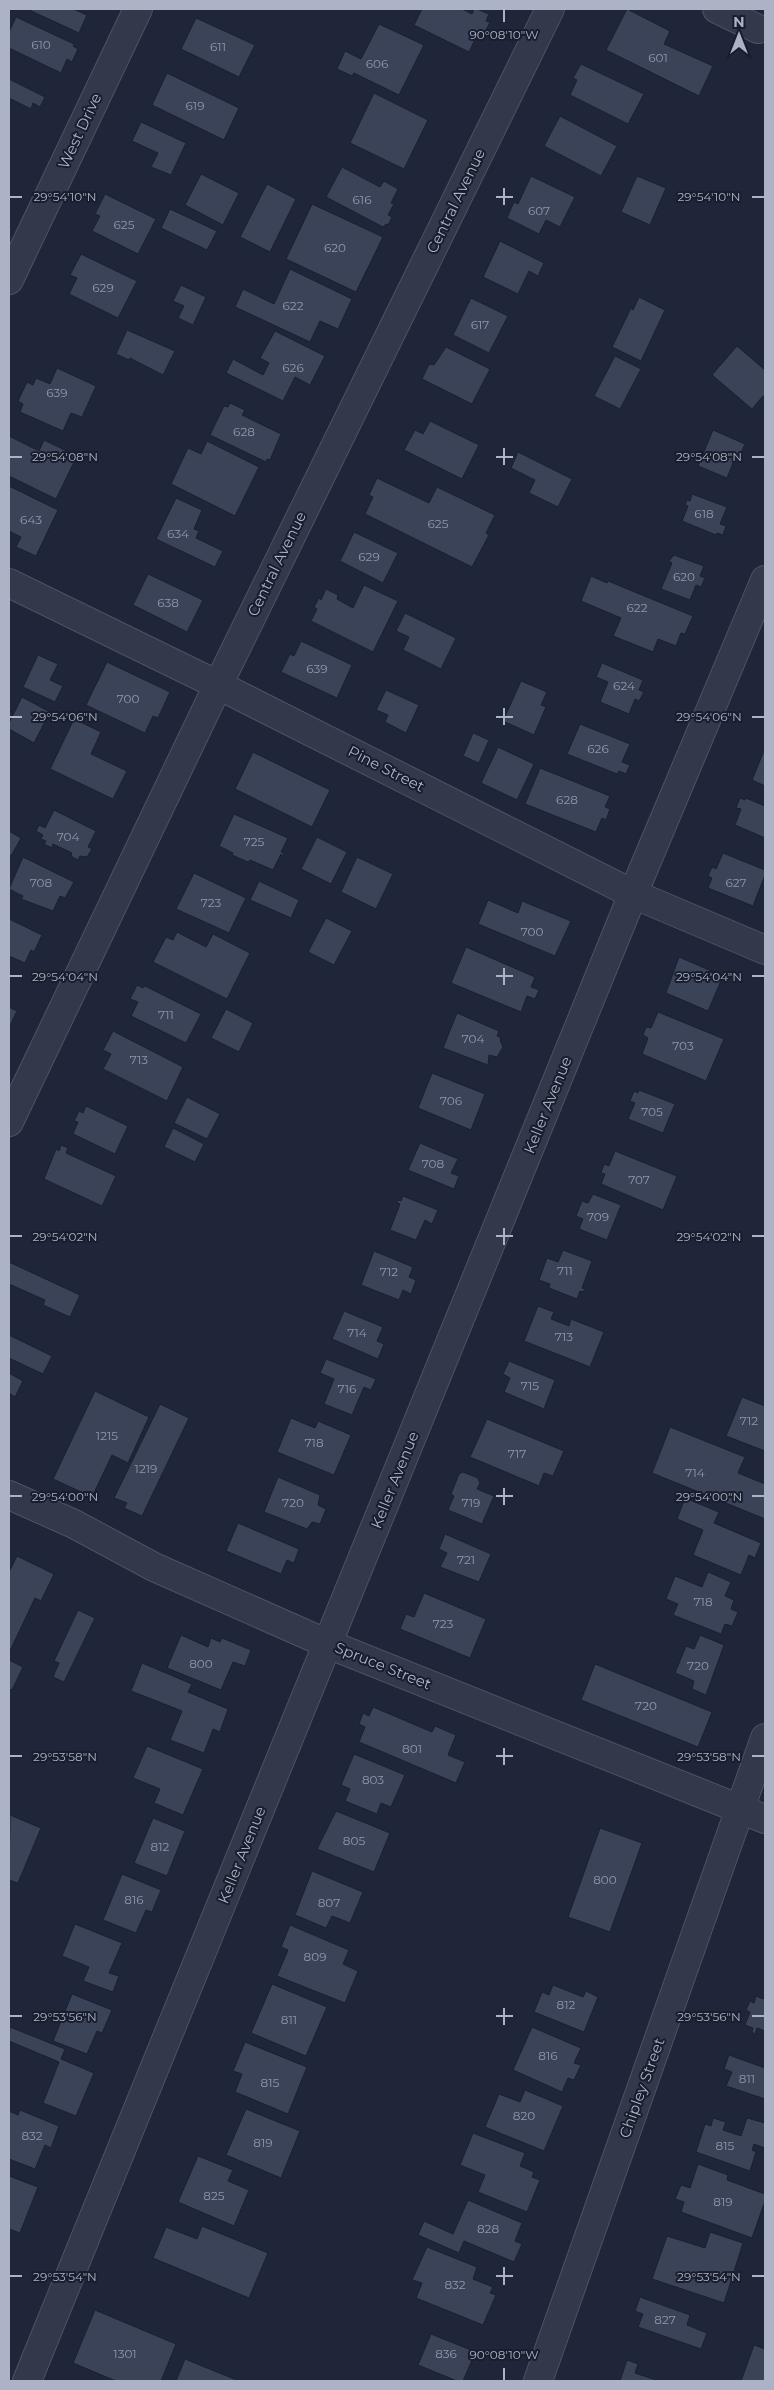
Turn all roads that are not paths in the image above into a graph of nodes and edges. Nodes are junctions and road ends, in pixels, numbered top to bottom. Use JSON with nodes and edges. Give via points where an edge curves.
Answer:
{"nodes":[{"id":1,"x":138,"y":9,"type":"edge"},
{"id":2,"x":550,"y":9,"type":"edge"},
{"id":3,"x":717,"y":9,"type":"edge"},
{"id":4,"x":758,"y":29,"type":"dead end"},
{"id":5,"x":9,"y":280,"type":"edge"},
{"id":6,"x":765,"y":580,"type":"edge"},
{"id":7,"x":9,"y":583,"type":"edge"},
{"id":8,"x":218,"y":685,"type":"junction"},
{"id":9,"x":633,"y":894,"type":"junction"},
{"id":10,"x":765,"y":950,"type":"edge"},
{"id":11,"x":9,"y":1122,"type":"edge"},
{"id":12,"x":9,"y":1494,"type":"edge"},
{"id":13,"x":328,"y":1644,"type":"junction"},
{"id":14,"x":765,"y":1738,"type":"edge"},
{"id":15,"x":753,"y":1815,"type":"edge"},
{"id":16,"x":27,"y":2381,"type":"edge"},
{"id":17,"x":538,"y":2381,"type":"edge"}],
"edges":[{"from":1,"to":5,"type":"street","name":"West Drive"},
{"from":2,"to":8,"type":"street","name":"Central Avenue"},
{"from":3,"to":4,"type":"street"},
{"from":6,"to":9,"type":"street","name":"Keller Avenue"},
{"from":7,"to":8,"type":"street","name":"Pine Street"},
{"from":8,"to":9,"type":"street","name":"Pine Street"},
{"from":8,"to":11,"type":"street","name":"Central Avenue"},
{"from":9,"to":10,"type":"street","name":"Pine Street"},
{"from":9,"to":13,"type":"street","name":"Keller Avenue"},
{"from":12,"to":13,"type":"street","name":"Spruce Street","via":[[74,1524],[154,1568]]},
{"from":13,"to":15,"type":"street","name":"Spruce Street"},
{"from":13,"to":16,"type":"street","name":"Keller Avenue"},
{"from":14,"to":15,"type":"street","name":"Chipley Street"},
{"from":15,"to":17,"type":"street","name":"Chipley Street"}]}
